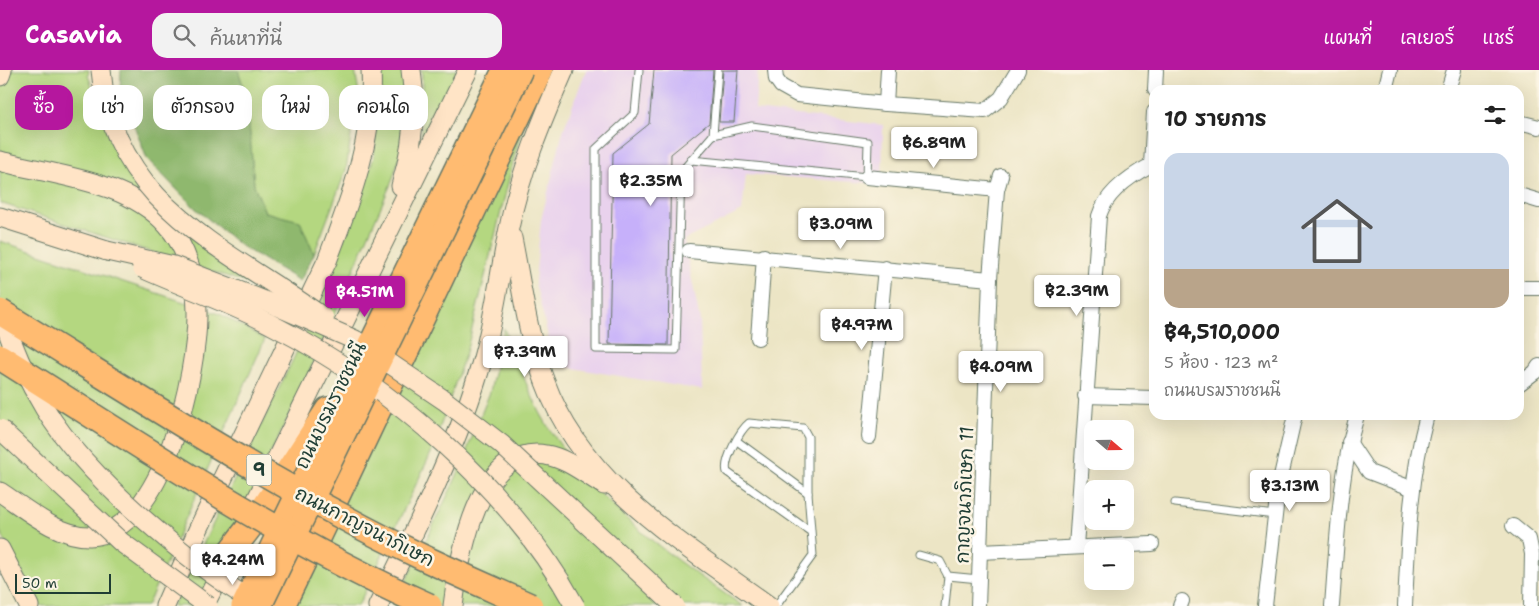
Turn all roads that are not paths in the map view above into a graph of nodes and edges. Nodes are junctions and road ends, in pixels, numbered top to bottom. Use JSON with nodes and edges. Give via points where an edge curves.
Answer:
{"nodes":[{"id":1,"x":2,"y":70,"type":"edge"},
{"id":2,"x":101,"y":70,"type":"edge"},
{"id":3,"x":371,"y":70,"type":"edge"},
{"id":4,"x":411,"y":70,"type":"edge"},
{"id":5,"x":468,"y":70,"type":"edge"},
{"id":6,"x":493,"y":70,"type":"edge"},
{"id":7,"x":503,"y":70,"type":"edge"},
{"id":8,"x":522,"y":70,"type":"edge"},
{"id":9,"x":540,"y":70,"type":"edge"},
{"id":10,"x":564,"y":70,"type":"edge"},
{"id":11,"x":639,"y":70,"type":"edge"},
{"id":12,"x":718,"y":70,"type":"edge"},
{"id":13,"x":775,"y":70,"type":"edge"},
{"id":14,"x":888,"y":70,"type":"edge"},
{"id":15,"x":1018,"y":70,"type":"edge"},
{"id":16,"x":1156,"y":70,"type":"edge"},
{"id":17,"x":1390,"y":70,"type":"edge"},
{"id":18,"x":1454,"y":70,"type":"edge"},
{"id":19,"x":0,"y":76,"type":"edge"},
{"id":20,"x":1155,"y":85,"type":"edge"},
{"id":21,"x":1386,"y":85,"type":"edge"},
{"id":22,"x":1450,"y":85,"type":"edge"},
{"id":23,"x":886,"y":104,"type":"junction"},
{"id":24,"x":1524,"y":123,"type":"edge"},
{"id":25,"x":1539,"y":127,"type":"edge"},
{"id":26,"x":713,"y":135,"type":"junction"},
{"id":27,"x":691,"y":160,"type":"junction"},
{"id":28,"x":0,"y":161,"type":"edge"},
{"id":29,"x":1149,"y":166,"type":"edge"},
{"id":30,"x":867,"y":177,"type":"junction"},
{"id":31,"x":1524,"y":196,"type":"edge"},
{"id":32,"x":1539,"y":201,"type":"edge"},
{"id":33,"x":0,"y":217,"type":"edge"},
{"id":34,"x":509,"y":227,"type":"junction"},
{"id":35,"x":386,"y":237,"type":"junction"},
{"id":36,"x":107,"y":251,"type":"junction"},
{"id":37,"x":689,"y":251,"type":"dead end"},
{"id":38,"x":764,"y":256,"type":"junction"},
{"id":39,"x":885,"y":268,"type":"junction"},
{"id":40,"x":990,"y":279,"type":"junction"},
{"id":41,"x":1524,"y":288,"type":"edge"},
{"id":42,"x":1539,"y":288,"type":"edge"},
{"id":43,"x":0,"y":310,"type":"edge"},
{"id":44,"x":758,"y":338,"type":"dead end"},
{"id":45,"x":355,"y":340,"type":"junction"},
{"id":46,"x":0,"y":357,"type":"edge"},
{"id":47,"x":1539,"y":366,"type":"edge"},
{"id":48,"x":1524,"y":380,"type":"edge"},
{"id":49,"x":1085,"y":396,"type":"junction"},
{"id":50,"x":1149,"y":398,"type":"edge"},
{"id":51,"x":328,"y":410,"type":"junction"},
{"id":52,"x":1294,"y":420,"type":"edge"},
{"id":53,"x":1356,"y":420,"type":"edge"},
{"id":54,"x":1425,"y":420,"type":"edge"},
{"id":55,"x":0,"y":429,"type":"edge"},
{"id":56,"x":869,"y":437,"type":"dead end"},
{"id":57,"x":737,"y":441,"type":"junction"},
{"id":58,"x":1349,"y":442,"type":"junction"},
{"id":59,"x":1411,"y":488,"type":"junction"},
{"id":60,"x":0,"y":492,"type":"edge"},
{"id":61,"x":618,"y":493,"type":"junction"},
{"id":62,"x":808,"y":493,"type":"junction"},
{"id":63,"x":1175,"y":503,"type":"dead end"},
{"id":64,"x":1275,"y":515,"type":"junction"},
{"id":65,"x":275,"y":520,"type":"joint"},
{"id":66,"x":1513,"y":526,"type":"dead end"},
{"id":67,"x":811,"y":532,"type":"junction"},
{"id":68,"x":315,"y":542,"type":"joint"},
{"id":69,"x":1152,"y":544,"type":"dead end"},
{"id":70,"x":1076,"y":547,"type":"junction"},
{"id":71,"x":0,"y":549,"type":"edge"},
{"id":72,"x":231,"y":552,"type":"junction"},
{"id":73,"x":980,"y":552,"type":"junction"},
{"id":74,"x":919,"y":556,"type":"dead end"},
{"id":75,"x":948,"y":576,"type":"junction"},
{"id":76,"x":979,"y":579,"type":"junction"},
{"id":77,"x":28,"y":606,"type":"edge"},
{"id":78,"x":165,"y":606,"type":"edge"},
{"id":79,"x":206,"y":606,"type":"edge"},
{"id":80,"x":234,"y":606,"type":"edge"},
{"id":81,"x":242,"y":606,"type":"edge"},
{"id":82,"x":261,"y":606,"type":"edge"},
{"id":83,"x":284,"y":606,"type":"edge"},
{"id":84,"x":378,"y":606,"type":"edge"},
{"id":85,"x":429,"y":606,"type":"edge"},
{"id":86,"x":453,"y":606,"type":"edge"},
{"id":87,"x":530,"y":606,"type":"edge"},
{"id":88,"x":575,"y":606,"type":"edge"},
{"id":89,"x":675,"y":606,"type":"edge"},
{"id":90,"x":768,"y":606,"type":"edge"},
{"id":91,"x":776,"y":606,"type":"edge"},
{"id":92,"x":945,"y":606,"type":"edge"},
{"id":93,"x":978,"y":606,"type":"edge"},
{"id":94,"x":1265,"y":606,"type":"edge"},
{"id":95,"x":1332,"y":606,"type":"edge"},
{"id":96,"x":1405,"y":606,"type":"edge"},
{"id":97,"x":1531,"y":606,"type":"edge"}],
"edges":[{"from":1,"to":19,"type":"main road"},
{"from":2,"to":45,"type":"main road","bridge":true,"via":[[107,108],[119,142],[147,185],[164,204],[227,256]]},
{"from":3,"to":78,"type":"main road","via":[[369,120],[361,162],[344,218],[327,261]]},
{"from":4,"to":35,"type":"main road","via":[[414,117],[411,150]]},
{"from":5,"to":35,"type":"main road"},
{"from":6,"to":51,"type":"highway","name":"ถนนบรมราชชนนี"},
{"from":7,"to":81,"type":"main road","bridge":true},
{"from":8,"to":82,"type":"main road","bridge":true},
{"from":9,"to":68,"type":"highway"},
{"from":10,"to":34,"type":"main road","via":[[538,132]]},
{"from":11,"to":27,"type":"lane","via":[[635,113],[596,149],[596,349],[676,350],[681,172]]},
{"from":12,"to":26,"type":"lane"},
{"from":13,"to":23,"type":"street","via":[[781,86],[797,95]]},
{"from":14,"to":23,"type":"street"},
{"from":15,"to":23,"type":"street","via":[[1001,98],[985,111]]},
{"from":16,"to":20,"type":"street"},
{"from":17,"to":21,"type":"street"},
{"from":18,"to":22,"type":"street"},
{"from":24,"to":25,"type":"street"},
{"from":26,"to":27,"type":"lane"},
{"from":26,"to":30,"type":"lane","via":[[752,126],[868,142]]},
{"from":27,"to":30,"type":"lane"},
{"from":28,"to":60,"type":"main road","via":[[95,184],[137,202],[156,215],[178,240],[187,258],[197,311],[196,347],[185,409],[156,480],[127,520],[101,535],[64,532]]},
{"from":29,"to":49,"type":"street","via":[[1132,175],[1105,201],[1099,216]]},
{"from":30,"to":40,"type":"street","name":"กาญจนาภิเษก 11","via":[[999,183]]},
{"from":31,"to":32,"type":"street"},
{"from":33,"to":36,"type":"main road"},
{"from":34,"to":61,"type":"main road","via":[[528,332],[545,384],[586,456]]},
{"from":34,"to":84,"type":"main road","via":[[497,300],[473,391],[437,484]]},
{"from":35,"to":72,"type":"main road"},
{"from":36,"to":45,"type":"main road","bridge":true,"via":[[174,266]]},
{"from":36,"to":88,"type":"main road","bridge":true,"via":[[274,326],[376,390],[452,452],[506,507],[546,557]]},
{"from":37,"to":38,"type":"street"},
{"from":38,"to":39,"type":"street"},
{"from":38,"to":44,"type":"street"},
{"from":39,"to":40,"type":"street"},
{"from":39,"to":56,"type":"street"},
{"from":40,"to":73,"type":"street","name":"กาญจนาภิเษก 11"},
{"from":41,"to":42,"type":"street"},
{"from":43,"to":82,"type":"main road","bridge":true,"via":[[30,382],[67,440],[164,535],[206,569]]},
{"from":43,"to":87,"type":"highway","name":"ถนนกาญจนาภิเษก","number":"9","bridge":true,"via":[[254,468],[396,545]]},
{"from":45,"to":89,"type":"main road","bridge":true,"via":[[444,400],[501,444]]},
{"from":46,"to":85,"type":"highway","number":"9","bridge":true,"via":[[245,509]]},
{"from":47,"to":48,"type":"street"},
{"from":49,"to":50,"type":"street"},
{"from":49,"to":70,"type":"street"},
{"from":51,"to":65,"type":"highway","name":"ถนนบรมราชชนนี"},
{"from":51,"to":72,"type":"highway"},
{"from":52,"to":64,"type":"street"},
{"from":53,"to":58,"type":"street"},
{"from":54,"to":59,"type":"street"},
{"from":55,"to":79,"type":"main road","bridge":true,"via":[[121,542]]},
{"from":57,"to":62,"type":"lane"},
{"from":57,"to":62,"type":"lane","via":[[749,423],[803,428],[808,436]]},
{"from":57,"to":67,"type":"lane","via":[[726,462],[727,472]]},
{"from":58,"to":59,"type":"street","via":[[1369,472]]},
{"from":58,"to":95,"type":"street","via":[[1341,490]]},
{"from":59,"to":96,"type":"street"},
{"from":61,"to":86,"type":"main road","via":[[560,459],[547,455],[523,456],[505,465],[491,478],[468,530]]},
{"from":61,"to":90,"type":"main road"},
{"from":62,"to":67,"type":"lane"},
{"from":63,"to":64,"type":"lane"},
{"from":64,"to":94,"type":"street"},
{"from":65,"to":80,"type":"main road","name":"ถนนบรมราชชนนี"},
{"from":66,"to":97,"type":"street","via":[[1529,539],[1532,554]]},
{"from":67,"to":91,"type":"lane","via":[[812,557]]},
{"from":68,"to":83,"type":"main road"},
{"from":69,"to":70,"type":"street"},
{"from":70,"to":73,"type":"street"},
{"from":71,"to":77,"type":"main road"},
{"from":72,"to":79,"type":"main road"},
{"from":73,"to":76,"type":"street","name":"กาญจนาภิเษก 11"},
{"from":74,"to":75,"type":"lane","via":[[940,561]]},
{"from":75,"to":76,"type":"lane"},
{"from":75,"to":92,"type":"lane"},
{"from":76,"to":93,"type":"street","name":"กาญจนาภิเษก 11"}]}
